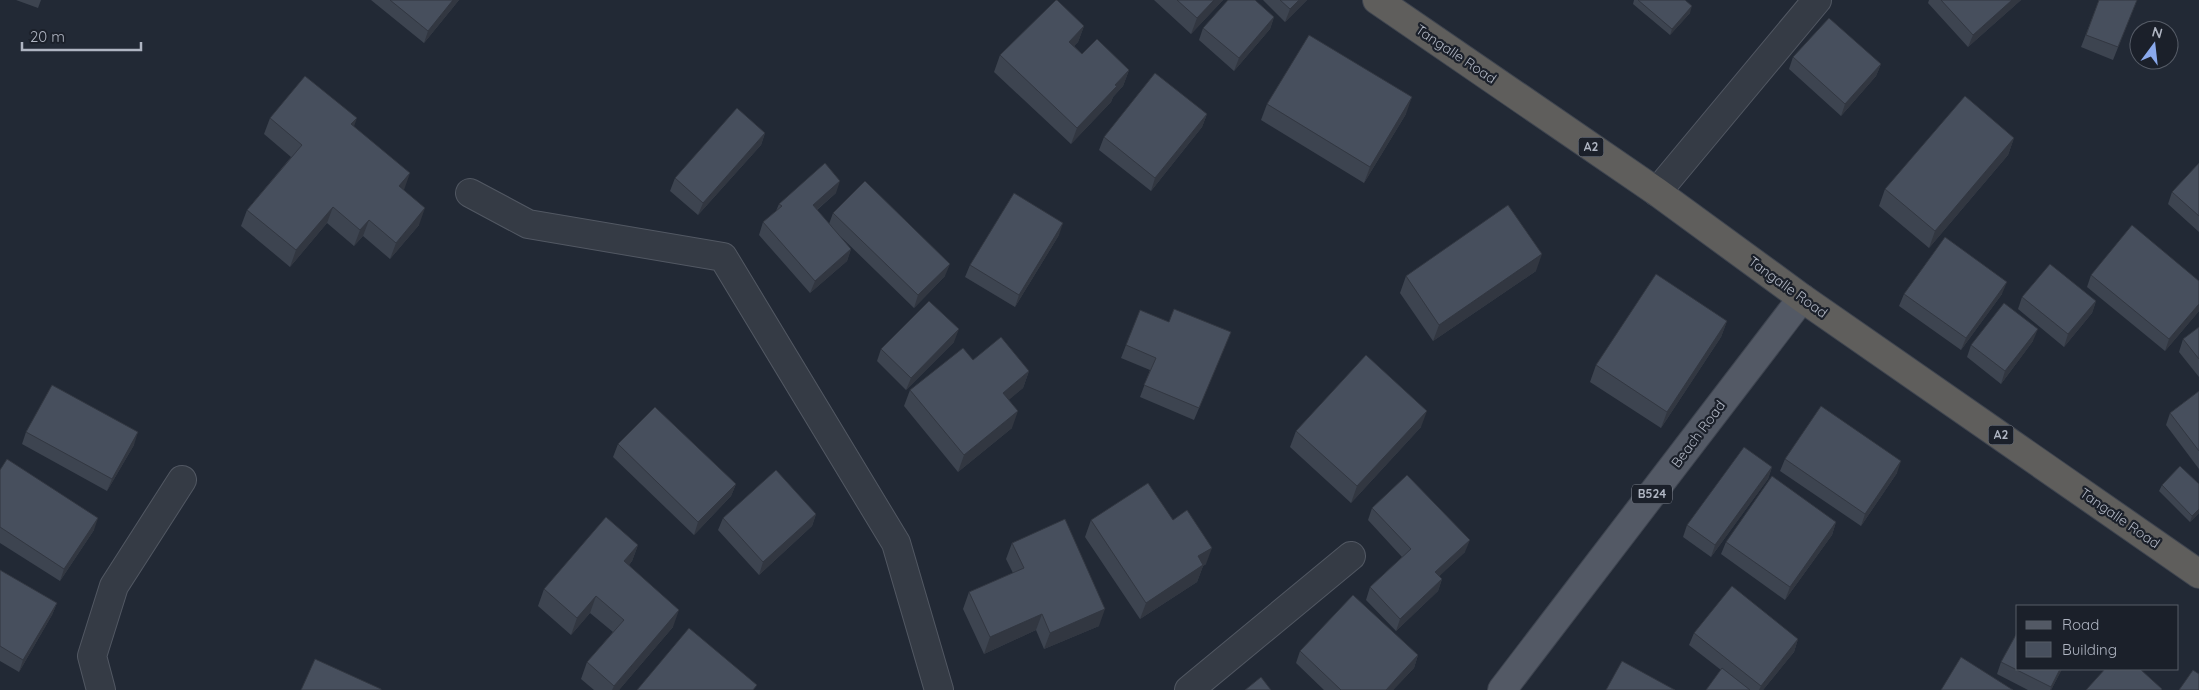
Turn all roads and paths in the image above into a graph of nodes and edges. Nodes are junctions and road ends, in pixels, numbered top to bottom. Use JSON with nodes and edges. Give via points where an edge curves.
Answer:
{"nodes":[{"id":1,"x":1377,"y":0,"type":"edge"},
{"id":2,"x":1817,"y":0,"type":"edge"},
{"id":3,"x":1657,"y":192,"type":"junction"},
{"id":4,"x":470,"y":193,"type":"dead end"},
{"id":5,"x":1802,"y":298,"type":"junction"},
{"id":6,"x":182,"y":480,"type":"dead end"},
{"id":7,"x":1351,"y":556,"type":"dead end"},
{"id":8,"x":2199,"y":574,"type":"edge"},
{"id":9,"x":101,"y":690,"type":"edge"},
{"id":10,"x":939,"y":690,"type":"edge"},
{"id":11,"x":1189,"y":690,"type":"edge"},
{"id":12,"x":1502,"y":690,"type":"edge"}],
"edges":[{"from":1,"to":3,"type":"highway","name":"Tangalle Road","number":"A2"},
{"from":2,"to":3,"type":"street"},
{"from":3,"to":5,"type":"highway","name":"Tangalle Road","number":"A2"},
{"from":4,"to":10,"type":"street","via":[[528,224],[723,257],[896,543]]},
{"from":5,"to":8,"type":"highway","name":"Tangalle Road","number":"A2"},
{"from":5,"to":12,"type":"main road","name":"Beach Road","number":"B524"},
{"from":6,"to":9,"type":"street","via":[[114,586],[92,656]]},
{"from":7,"to":11,"type":"street"}]}
